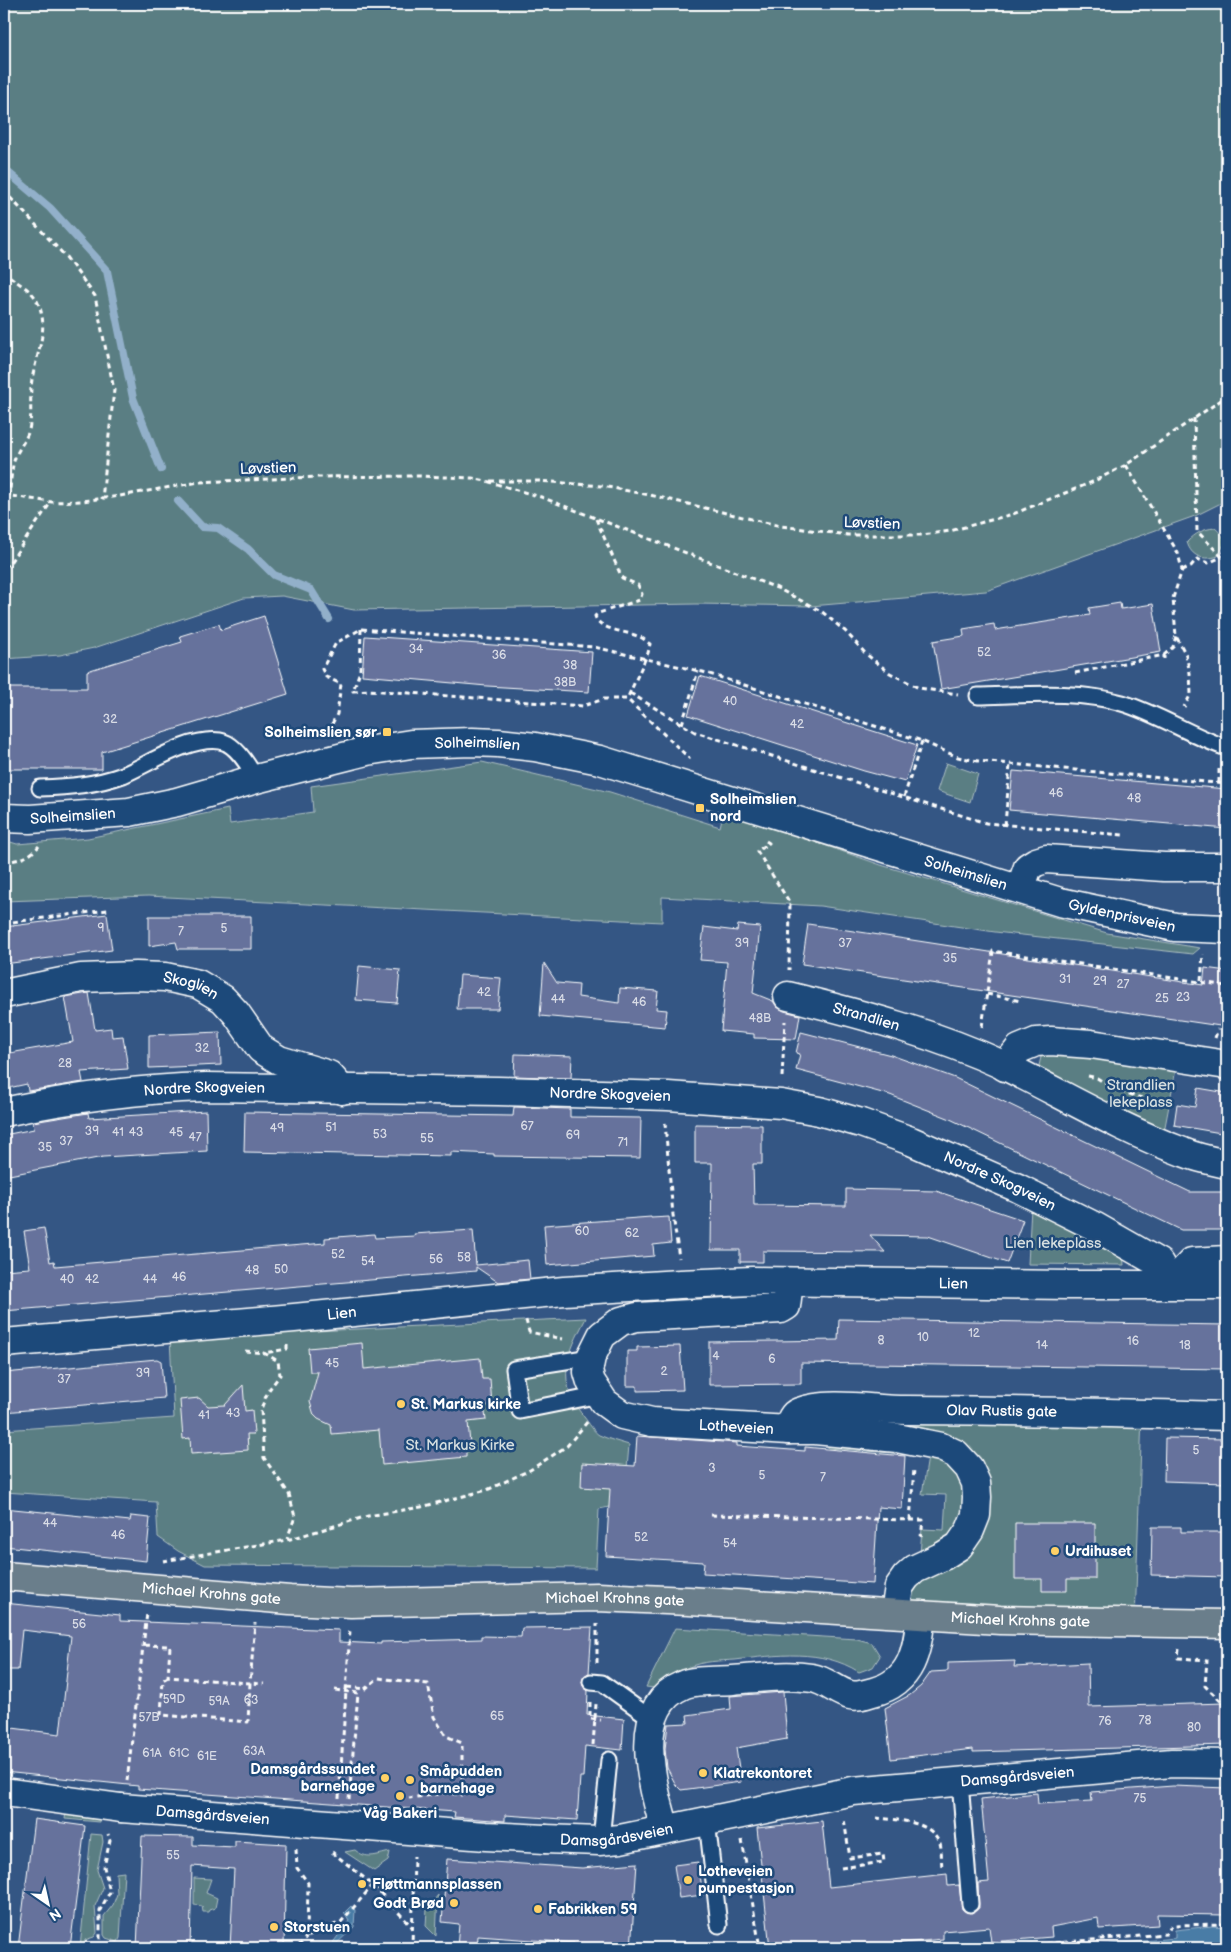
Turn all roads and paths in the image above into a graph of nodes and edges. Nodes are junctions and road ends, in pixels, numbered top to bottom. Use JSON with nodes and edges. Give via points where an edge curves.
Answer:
{"nodes":[{"id":1,"x":4,"y":192,"type":"edge"},
{"id":2,"x":4,"y":270,"type":"edge"},
{"id":3,"x":1227,"y":396,"type":"edge"},
{"id":4,"x":1194,"y":418,"type":"junction"},
{"id":5,"x":1126,"y":465,"type":"junction"},
{"id":6,"x":486,"y":481,"type":"junction"},
{"id":7,"x":4,"y":496,"type":"edge"},
{"id":8,"x":9,"y":496,"type":"junction"},
{"id":9,"x":102,"y":499,"type":"junction"},
{"id":10,"x":52,"y":502,"type":"junction"},
{"id":11,"x":596,"y":518,"type":"junction"},
{"id":12,"x":1227,"y":547,"type":"edge"},
{"id":13,"x":1222,"y":557,"type":"junction"},
{"id":14,"x":4,"y":568,"type":"edge"},
{"id":15,"x":1182,"y":570,"type":"junction"},
{"id":16,"x":361,"y":629,"type":"junction"},
{"id":17,"x":1176,"y":636,"type":"junction"},
{"id":18,"x":1164,"y":655,"type":"dead end"},
{"id":19,"x":646,"y":659,"type":"junction"},
{"id":20,"x":698,"y":671,"type":"junction"},
{"id":21,"x":630,"y":693,"type":"junction"},
{"id":22,"x":978,"y":696,"type":"joint"},
{"id":23,"x":627,"y":700,"type":"junction"},
{"id":24,"x":1170,"y":722,"type":"junction"},
{"id":25,"x":682,"y":724,"type":"junction"},
{"id":26,"x":329,"y":731,"type":"dead end"},
{"id":27,"x":922,"y":741,"type":"junction"},
{"id":28,"x":1227,"y":748,"type":"edge"},
{"id":29,"x":1010,"y":765,"type":"junction"},
{"id":30,"x":256,"y":779,"type":"junction"},
{"id":31,"x":1227,"y":784,"type":"edge"},
{"id":32,"x":685,"y":786,"type":"junction"},
{"id":33,"x":40,"y":788,"type":"dead end"},
{"id":34,"x":904,"y":797,"type":"junction"},
{"id":35,"x":4,"y":818,"type":"edge"},
{"id":36,"x":1005,"y":824,"type":"junction"},
{"id":37,"x":1133,"y":836,"type":"dead end"},
{"id":38,"x":761,"y":839,"type":"dead end"},
{"id":39,"x":1227,"y":867,"type":"edge"},
{"id":40,"x":1020,"y":889,"type":"junction"},
{"id":41,"x":108,"y":910,"type":"dead end"},
{"id":42,"x":4,"y":924,"type":"edge"},
{"id":43,"x":1227,"y":929,"type":"edge"},
{"id":44,"x":1203,"y":951,"type":"dead end"},
{"id":45,"x":1201,"y":981,"type":"junction"},
{"id":46,"x":1227,"y":986,"type":"edge"},
{"id":47,"x":4,"y":994,"type":"edge"},
{"id":48,"x":987,"y":994,"type":"junction"},
{"id":49,"x":1021,"y":1001,"type":"dead end"},
{"id":50,"x":786,"y":1008,"type":"junction"},
{"id":51,"x":983,"y":1027,"type":"dead end"},
{"id":52,"x":1227,"y":1065,"type":"edge"},
{"id":53,"x":1005,"y":1066,"type":"junction"},
{"id":54,"x":1081,"y":1074,"type":"dead end"},
{"id":55,"x":782,"y":1079,"type":"dead end"},
{"id":56,"x":342,"y":1090,"type":"junction"},
{"id":57,"x":668,"y":1096,"type":"junction"},
{"id":58,"x":1142,"y":1098,"type":"dead end"},
{"id":59,"x":4,"y":1112,"type":"edge"},
{"id":60,"x":1227,"y":1164,"type":"edge"},
{"id":61,"x":1227,"y":1260,"type":"edge"},
{"id":62,"x":789,"y":1282,"type":"junction"},
{"id":63,"x":680,"y":1284,"type":"junction"},
{"id":64,"x":1171,"y":1284,"type":"junction"},
{"id":65,"x":1227,"y":1285,"type":"edge"},
{"id":66,"x":527,"y":1328,"type":"dead end"},
{"id":67,"x":568,"y":1340,"type":"dead end"},
{"id":68,"x":4,"y":1343,"type":"edge"},
{"id":69,"x":287,"y":1349,"type":"dead end"},
{"id":70,"x":591,"y":1358,"type":"junction"},
{"id":71,"x":602,"y":1398,"type":"junction"},
{"id":72,"x":1227,"y":1416,"type":"edge"},
{"id":73,"x":789,"y":1430,"type":"junction"},
{"id":74,"x":917,"y":1441,"type":"junction"},
{"id":75,"x":711,"y":1515,"type":"dead end"},
{"id":76,"x":910,"y":1520,"type":"junction"},
{"id":77,"x":922,"y":1529,"type":"dead end"},
{"id":78,"x":287,"y":1540,"type":"junction"},
{"id":79,"x":158,"y":1564,"type":"dead end"},
{"id":80,"x":4,"y":1576,"type":"edge"},
{"id":81,"x":148,"y":1607,"type":"dead end"},
{"id":82,"x":908,"y":1614,"type":"junction"},
{"id":83,"x":255,"y":1615,"type":"dead end"},
{"id":84,"x":597,"y":1618,"type":"dead end"},
{"id":85,"x":350,"y":1621,"type":"dead end"},
{"id":86,"x":1227,"y":1624,"type":"edge"},
{"id":87,"x":144,"y":1645,"type":"junction"},
{"id":88,"x":1178,"y":1653,"type":"dead end"},
{"id":89,"x":597,"y":1663,"type":"dead end"},
{"id":90,"x":168,"y":1676,"type":"junction"},
{"id":91,"x":591,"y":1682,"type":"dead end"},
{"id":92,"x":250,"y":1683,"type":"junction"},
{"id":93,"x":264,"y":1684,"type":"dead end"},
{"id":94,"x":347,"y":1689,"type":"junction"},
{"id":95,"x":335,"y":1690,"type":"dead end"},
{"id":96,"x":1227,"y":1707,"type":"edge"},
{"id":97,"x":595,"y":1714,"type":"dead end"},
{"id":98,"x":652,"y":1719,"type":"junction"},
{"id":99,"x":593,"y":1749,"type":"dead end"},
{"id":100,"x":609,"y":1760,"type":"dead end"},
{"id":101,"x":1227,"y":1764,"type":"edge"},
{"id":102,"x":128,"y":1774,"type":"dead end"},
{"id":103,"x":960,"y":1782,"type":"junction"},
{"id":104,"x":340,"y":1791,"type":"dead end"},
{"id":105,"x":4,"y":1792,"type":"edge"},
{"id":106,"x":409,"y":1798,"type":"dead end"},
{"id":107,"x":349,"y":1808,"type":"dead end"},
{"id":108,"x":738,"y":1814,"type":"junction"},
{"id":109,"x":837,"y":1816,"type":"dead end"},
{"id":110,"x":844,"y":1816,"type":"junction"},
{"id":111,"x":853,"y":1816,"type":"dead end"},
{"id":112,"x":870,"y":1817,"type":"dead end"},
{"id":113,"x":706,"y":1821,"type":"junction"},
{"id":114,"x":665,"y":1829,"type":"junction"},
{"id":115,"x":414,"y":1830,"type":"junction"},
{"id":116,"x":108,"y":1832,"type":"dead end"},
{"id":117,"x":940,"y":1836,"type":"dead end"},
{"id":118,"x":934,"y":1837,"type":"junction"},
{"id":119,"x":601,"y":1840,"type":"junction"},
{"id":120,"x":296,"y":1847,"type":"dead end"},
{"id":121,"x":327,"y":1848,"type":"dead end"},
{"id":122,"x":942,"y":1867,"type":"dead end"},
{"id":123,"x":841,"y":1868,"type":"dead end"},
{"id":124,"x":373,"y":1885,"type":"junction"},
{"id":125,"x":970,"y":1904,"type":"dead end"},
{"id":126,"x":1227,"y":1924,"type":"edge"},
{"id":127,"x":719,"y":1925,"type":"dead end"},
{"id":128,"x":413,"y":1928,"type":"junction"},
{"id":129,"x":307,"y":1936,"type":"junction"},
{"id":130,"x":98,"y":1948,"type":"edge"},
{"id":131,"x":297,"y":1948,"type":"edge"},
{"id":132,"x":412,"y":1948,"type":"edge"},
{"id":133,"x":760,"y":1948,"type":"edge"},
{"id":134,"x":992,"y":1948,"type":"edge"}],
"edges":[{"from":1,"to":9,"type":"path","via":[[66,257],[95,296],[114,390]]},
{"from":2,"to":8,"type":"path","via":[[9,278],[33,294],[43,318],[42,341],[31,386],[28,432],[15,459]]},
{"from":3,"to":4,"type":"path","name":"Løvstien"},
{"from":4,"to":5,"type":"path","name":"Løvstien"},
{"from":4,"to":13,"type":"path","via":[[1197,531]]},
{"from":5,"to":6,"type":"path","name":"Løvstien","via":[[1012,514],[950,531],[886,536],[848,535],[781,526],[602,486]]},
{"from":5,"to":15,"type":"path","via":[[1178,553]]},
{"from":6,"to":9,"type":"path","name":"Løvstien","via":[[418,476],[238,480],[199,482]]},
{"from":6,"to":11,"type":"path","name":"Løvstien"},
{"from":7,"to":8,"type":"path","name":"Løvstien"},
{"from":8,"to":10,"type":"path","name":"Løvstien"},
{"from":9,"to":10,"type":"path","name":"Løvstien"},
{"from":10,"to":14,"type":"path"},
{"from":11,"to":19,"type":"path","via":[[622,578],[638,585],[642,594],[640,600],[599,613],[596,619],[603,626],[639,636],[650,644]]},
{"from":11,"to":22,"type":"path","name":"Løvstien","via":[[777,588],[821,611],[890,673],[919,688]]},
{"from":12,"to":13,"type":"path"},
{"from":13,"to":15,"type":"path","via":[[1208,563],[1197,558]]},
{"from":15,"to":17,"type":"path","via":[[1173,598]]},
{"from":16,"to":19,"type":"path","via":[[594,647]]},
{"from":16,"to":23,"type":"path","via":[[360,671],[353,691],[583,706],[604,699]]},
{"from":16,"to":26,"type":"path","via":[[336,643],[322,669],[326,677],[341,684],[338,714]]},
{"from":17,"to":18,"type":"path","via":[[1173,647]]},
{"from":17,"to":24,"type":"path","via":[[1186,655],[1190,694],[1187,703]]},
{"from":19,"to":20,"type":"path"},
{"from":19,"to":21,"type":"path"},
{"from":20,"to":25,"type":"path"},
{"from":20,"to":27,"type":"path"},
{"from":21,"to":23,"type":"path"},
{"from":21,"to":25,"type":"path"},
{"from":22,"to":24,"type":"lane","via":[[1086,696],[1122,703]]},
{"from":23,"to":32,"type":"path","via":[[694,762]]},
{"from":24,"to":28,"type":"lane"},
{"from":25,"to":34,"type":"path","via":[[695,732]]},
{"from":27,"to":29,"type":"path","via":[[958,756]]},
{"from":27,"to":34,"type":"path"},
{"from":29,"to":31,"type":"path"},
{"from":29,"to":36,"type":"path"},
{"from":30,"to":32,"type":"street","name":"Solheimslien","via":[[374,749],[472,742],[535,747],[600,760]]},
{"from":30,"to":33,"type":"lane","name":"Solheimslien","via":[[232,746],[220,741],[188,745],[101,782]]},
{"from":30,"to":35,"type":"street","name":"Solheimslien","via":[[129,812]]},
{"from":32,"to":40,"type":"street","name":"Solheimslien"},
{"from":34,"to":36,"type":"path","via":[[986,823]]},
{"from":36,"to":37,"type":"path"},
{"from":38,"to":50,"type":"path","via":[[769,843],[757,851],[790,903]]},
{"from":39,"to":40,"type":"street","name":"Solheimslien","via":[[1046,859],[1028,867]]},
{"from":40,"to":43,"type":"street","name":"Gyldenprisveien","via":[[1060,902],[1174,927]]},
{"from":41,"to":42,"type":"path"},
{"from":44,"to":45,"type":"path"},
{"from":45,"to":46,"type":"path"},
{"from":45,"to":48,"type":"path","via":[[993,951]]},
{"from":47,"to":56,"type":"street","name":"Skoglien","via":[[81,978],[165,977],[198,984],[224,999],[261,1049],[279,1060],[329,1075]]},
{"from":48,"to":49,"type":"path"},
{"from":48,"to":51,"type":"path"},
{"from":50,"to":53,"type":"street","name":"Strandlien","via":[[923,1034]]},
{"from":50,"to":55,"type":"path"},
{"from":52,"to":53,"type":"street","via":[[1051,1041],[1036,1042],[1019,1049]]},
{"from":53,"to":60,"type":"street","name":"Strandlien","via":[[1150,1139],[1185,1153]]},
{"from":54,"to":58,"type":"path","via":[[1098,1078],[1116,1090]]},
{"from":56,"to":57,"type":"street","name":"Nordre Skogveien"},
{"from":56,"to":59,"type":"street","name":"Nordre Skogveien","via":[[171,1088],[96,1096]]},
{"from":57,"to":63,"type":"path","via":[[664,1112]]},
{"from":57,"to":64,"type":"street","name":"Nordre Skogveien","via":[[781,1104],[861,1123],[911,1141],[1094,1226],[1159,1264]]},
{"from":61,"to":64,"type":"street","via":[[1192,1262]]},
{"from":62,"to":63,"type":"street","name":"Lien"},
{"from":62,"to":64,"type":"street","name":"Lien"},
{"from":62,"to":70,"type":"street","name":"Lotheveien","via":[[786,1306],[781,1309],[637,1317],[621,1321],[602,1335]]},
{"from":63,"to":68,"type":"street","name":"Lien","via":[[564,1291]]},
{"from":64,"to":65,"type":"street","name":"Lien"},
{"from":66,"to":67,"type":"path","via":[[529,1332]]},
{"from":69,"to":78,"type":"path","via":[[264,1353],[278,1362],[280,1375],[268,1391],[261,1409],[264,1458],[289,1494],[295,1517]]},
{"from":70,"to":71,"type":"street","name":"Lotheveien","via":[[588,1372]]},
{"from":70,"to":71,"type":"lane","via":[[514,1369],[520,1411]]},
{"from":71,"to":73,"type":"street","name":"Lotheveien","via":[[622,1415],[652,1422]]},
{"from":71,"to":78,"type":"path","via":[[567,1446],[530,1470],[487,1490],[421,1507],[368,1516]]},
{"from":72,"to":73,"type":"street","name":"Olav Rustis gate","via":[[832,1407],[798,1412],[792,1417]]},
{"from":73,"to":74,"type":"street","name":"Lotheveien"},
{"from":74,"to":76,"type":"path"},
{"from":74,"to":82,"type":"street","name":"Lotheveien","via":[[956,1454],[969,1468],[976,1483],[976,1515],[959,1546],[906,1577],[900,1587]]},
{"from":75,"to":76,"type":"path"},
{"from":76,"to":77,"type":"path","via":[[923,1520]]},
{"from":78,"to":79,"type":"path","via":[[163,1560]]},
{"from":80,"to":82,"type":"main road","name":"Michael Krohns gate","via":[[351,1603],[597,1597]]},
{"from":81,"to":87,"type":"path"},
{"from":82,"to":86,"type":"main road","name":"Michael Krohns gate","via":[[1000,1620]]},
{"from":82,"to":98,"type":"street","name":"Lotheveien","via":[[916,1651],[905,1673],[878,1690],[858,1696],[849,1695],[813,1678],[771,1676],[684,1684],[660,1704]]},
{"from":83,"to":92,"type":"path"},
{"from":84,"to":89,"type":"path"},
{"from":85,"to":94,"type":"path"},
{"from":87,"to":90,"type":"path","via":[[170,1646]]},
{"from":87,"to":102,"type":"path"},
{"from":88,"to":96,"type":"path","via":[[1178,1658],[1207,1660],[1205,1686]]},
{"from":90,"to":92,"type":"path"},
{"from":90,"to":92,"type":"path","via":[[163,1680],[161,1715],[248,1722]]},
{"from":91,"to":98,"type":"lane","via":[[602,1683]]},
{"from":92,"to":93,"type":"path"},
{"from":94,"to":95,"type":"path"},
{"from":94,"to":104,"type":"path"},
{"from":94,"to":106,"type":"path","via":[[365,1688],[378,1678],[428,1684],[434,1717],[446,1736],[462,1743],[462,1795],[448,1793]]},
{"from":94,"to":107,"type":"path","via":[[358,1693]]},
{"from":97,"to":99,"type":"path"},
{"from":98,"to":114,"type":"street","name":"Lotheveien","via":[[650,1766]]},
{"from":100,"to":119,"type":"lane"},
{"from":101,"to":103,"type":"street","name":"Damsgårdsveien","via":[[1172,1763]]},
{"from":103,"to":108,"type":"street","name":"Damsgårdsveien","via":[[852,1791]]},
{"from":103,"to":125,"type":"lane"},
{"from":105,"to":115,"type":"street","name":"Damsgårdsveien","via":[[121,1808]]},
{"from":108,"to":113,"type":"street","name":"Damsgårdsveien"},
{"from":108,"to":133,"type":"path"},
{"from":109,"to":110,"type":"path"},
{"from":110,"to":111,"type":"path"},
{"from":110,"to":123,"type":"path","via":[[850,1858],[883,1854],[884,1862]]},
{"from":112,"to":118,"type":"path","via":[[928,1828]]},
{"from":113,"to":114,"type":"street","name":"Damsgårdsveien"},
{"from":113,"to":127,"type":"lane"},
{"from":114,"to":119,"type":"street","name":"Damsgårdsveien"},
{"from":115,"to":119,"type":"street","name":"Damsgårdsveien"},
{"from":115,"to":128,"type":"path"},
{"from":116,"to":130,"type":"path","via":[[110,1840],[104,1866],[110,1892],[100,1910]]},
{"from":117,"to":118,"type":"path"},
{"from":118,"to":122,"type":"path","via":[[940,1843]]},
{"from":120,"to":129,"type":"path","via":[[297,1868],[308,1883]]},
{"from":121,"to":124,"type":"path"},
{"from":124,"to":128,"type":"path"},
{"from":124,"to":129,"type":"path","via":[[341,1922]]},
{"from":126,"to":134,"type":"path","via":[[1172,1925],[1166,1934]]},
{"from":128,"to":132,"type":"path"},
{"from":129,"to":131,"type":"path"}]}
